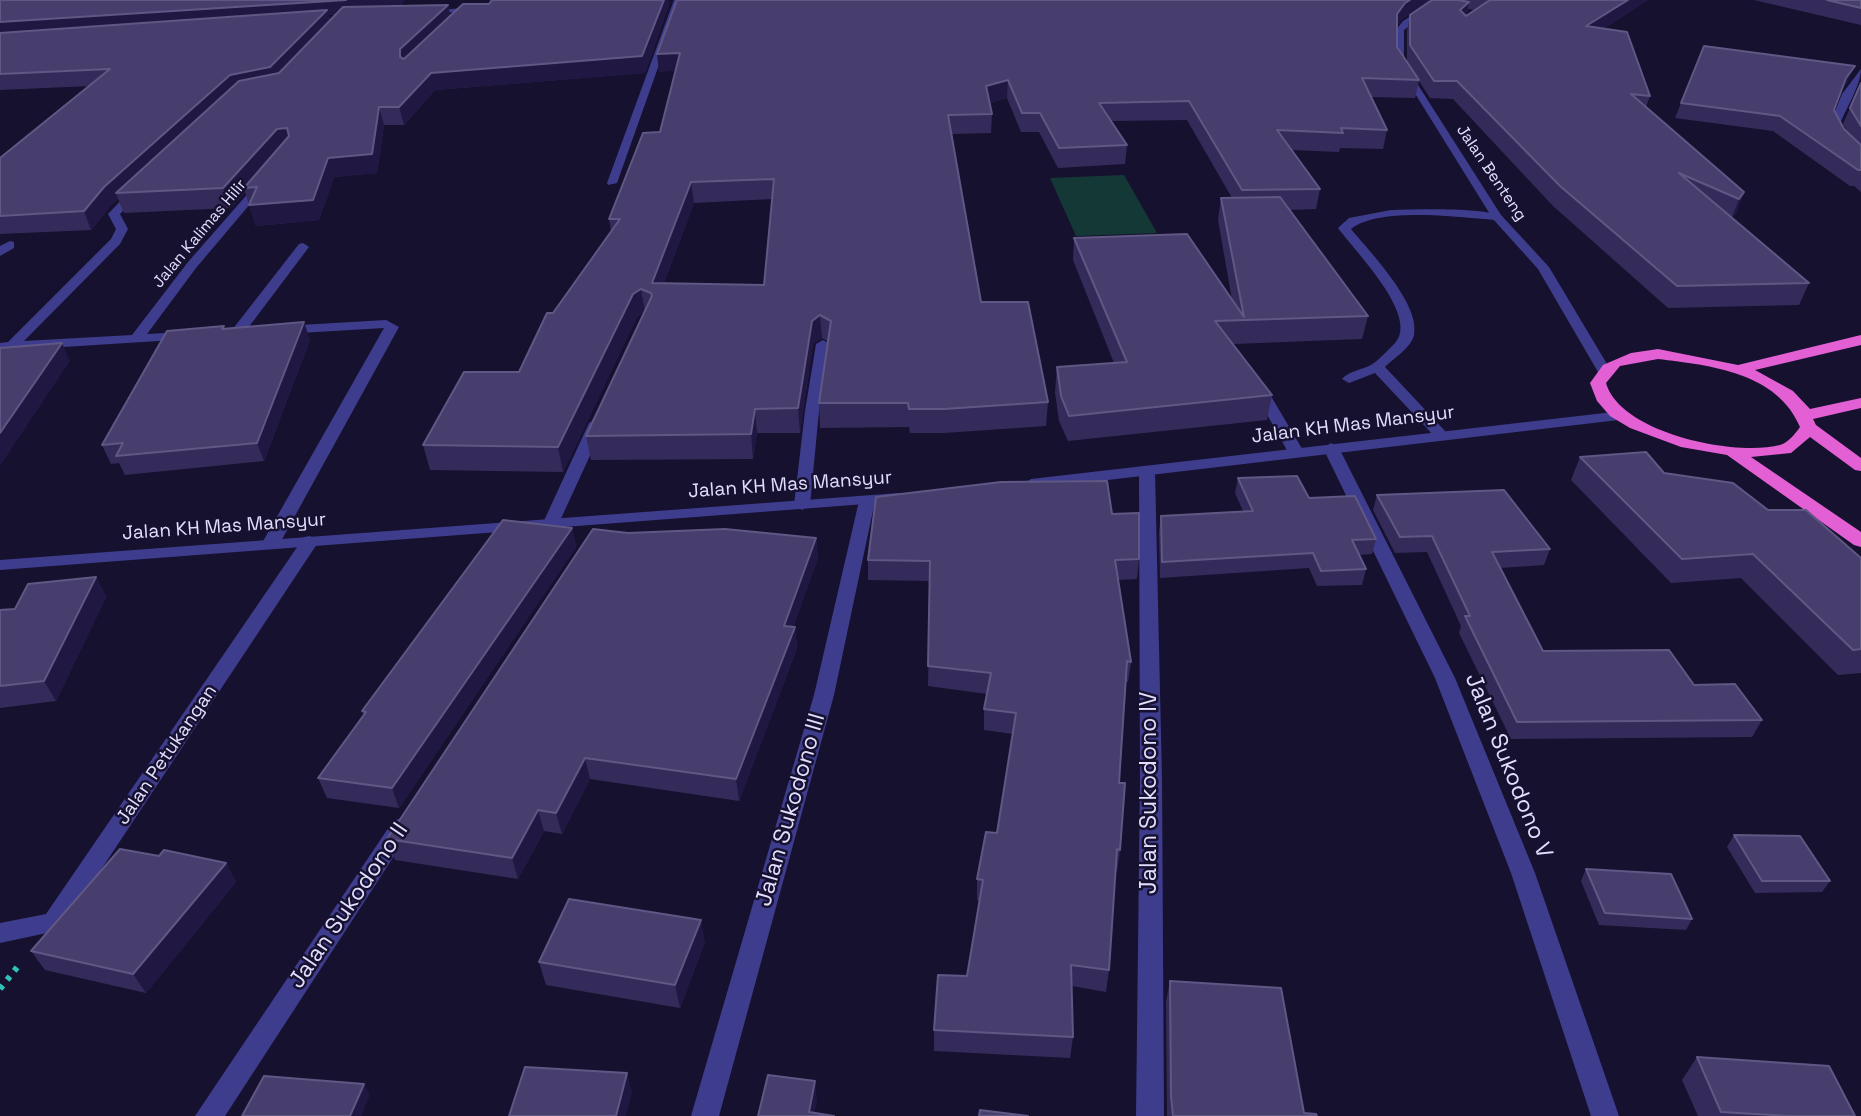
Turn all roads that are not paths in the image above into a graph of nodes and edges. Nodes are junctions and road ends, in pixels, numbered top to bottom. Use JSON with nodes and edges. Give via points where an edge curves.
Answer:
{"nodes":[{"id":1,"x":678,"y":0,"type":"edge"},
{"id":2,"x":1444,"y":5,"type":"edge"},
{"id":3,"x":498,"y":8,"type":"edge"},
{"id":4,"x":470,"y":9,"type":"junction"},
{"id":5,"x":420,"y":12,"type":"edge"},
{"id":6,"x":461,"y":18,"type":"edge"},
{"id":7,"x":1861,"y":72,"type":"edge"},
{"id":8,"x":1861,"y":163,"type":"edge"},
{"id":9,"x":272,"y":172,"type":"edge"},
{"id":10,"x":145,"y":183,"type":"edge"},
{"id":11,"x":612,"y":183,"type":"dead end"},
{"id":12,"x":1497,"y":217,"type":"junction"},
{"id":13,"x":303,"y":247,"type":"dead end"},
{"id":14,"x":199,"y":335,"type":"edge"},
{"id":15,"x":136,"y":339,"type":"junction"},
{"id":16,"x":1861,"y":340,"type":"edge"},
{"id":17,"x":823,"y":344,"type":"edge"},
{"id":18,"x":6,"y":346,"type":"edge"},
{"id":19,"x":1377,"y":367,"type":"junction"},
{"id":20,"x":1603,"y":369,"type":"junction"},
{"id":21,"x":1739,"y":369,"type":"junction"},
{"id":22,"x":1251,"y":377,"type":"edge"},
{"id":23,"x":1349,"y":379,"type":"dead end"},
{"id":24,"x":1861,"y":403,"type":"edge"},
{"id":25,"x":603,"y":409,"type":"edge"},
{"id":26,"x":1622,"y":416,"type":"junction"},
{"id":27,"x":1808,"y":421,"type":"junction"},
{"id":28,"x":1441,"y":435,"type":"junction"},
{"id":29,"x":1331,"y":449,"type":"junction"},
{"id":30,"x":1296,"y":452,"type":"junction"},
{"id":31,"x":1734,"y":453,"type":"junction"},
{"id":32,"x":1861,"y":466,"type":"edge"},
{"id":33,"x":1147,"y":471,"type":"junction"},
{"id":34,"x":1012,"y":486,"type":"edge"},
{"id":35,"x":919,"y":496,"type":"edge"},
{"id":36,"x":867,"y":501,"type":"junction"},
{"id":37,"x":802,"y":505,"type":"junction"},
{"id":38,"x":605,"y":520,"type":"junction"},
{"id":39,"x":551,"y":525,"type":"junction"},
{"id":40,"x":310,"y":541,"type":"junction"},
{"id":41,"x":1861,"y":541,"type":"edge"},
{"id":42,"x":271,"y":543,"type":"junction"},
{"id":43,"x":586,"y":548,"type":"edge"},
{"id":44,"x":0,"y":565,"type":"edge"},
{"id":45,"x":410,"y":814,"type":"edge"},
{"id":46,"x":0,"y":933,"type":"edge"},
{"id":47,"x":209,"y":1116,"type":"edge"},
{"id":48,"x":705,"y":1116,"type":"edge"},
{"id":49,"x":1150,"y":1116,"type":"edge"},
{"id":50,"x":1605,"y":1116,"type":"edge"}],
"edges":[{"from":1,"to":11,"type":"street"},
{"from":2,"to":12,"type":"street","name":"Jalan Benteng","via":[[1430,7],[1400,30],[1400,63]]},
{"from":3,"to":4,"type":"street"},
{"from":4,"to":5,"type":"street"},
{"from":4,"to":6,"type":"street"},
{"from":7,"to":8,"type":"street","via":[[1835,124]]},
{"from":9,"to":15,"type":"street","name":"Jalan Kalimas Hilir","via":[[191,265]]},
{"from":10,"to":18,"type":"street","via":[[114,214],[122,229],[116,241]]},
{"from":12,"to":19,"type":"street","via":[[1403,213],[1348,222],[1344,228],[1402,305],[1408,322],[1406,337]]},
{"from":12,"to":20,"type":"street","name":"Jalan Benteng","via":[[1543,267]]},
{"from":13,"to":42,"type":"street","via":[[244,333],[392,327]]},
{"from":14,"to":15,"type":"street"},
{"from":15,"to":18,"type":"street"},
{"from":16,"to":21,"type":"highway"},
{"from":17,"to":37,"type":"street"},
{"from":19,"to":23,"type":"street"},
{"from":19,"to":28,"type":"street"},
{"from":20,"to":21,"type":"highway","via":[[1625,358],[1658,354],[1699,358]]},
{"from":20,"to":26,"type":"highway","via":[[1598,383],[1604,399]]},
{"from":21,"to":27,"type":"highway","via":[[1782,390]]},
{"from":22,"to":30,"type":"street"},
{"from":24,"to":27,"type":"highway"},
{"from":25,"to":39,"type":"street"},
{"from":26,"to":28,"type":"street","name":"Jalan KH Mas Mansyur"},
{"from":26,"to":31,"type":"highway","via":[[1672,440]]},
{"from":27,"to":31,"type":"highway","via":[[1788,449]]},
{"from":27,"to":32,"type":"highway"},
{"from":28,"to":29,"type":"street","name":"Jalan KH Mas Mansyur"},
{"from":29,"to":30,"type":"street","name":"Jalan KH Mas Mansyur"},
{"from":29,"to":50,"type":"street","name":"Jalan Sukodono V","via":[[1445,678],[1523,873]]},
{"from":30,"to":33,"type":"street","name":"Jalan KH Mas Mansyur"},
{"from":31,"to":41,"type":"highway"},
{"from":33,"to":34,"type":"street","name":"Jalan KH Mas Mansyur"},
{"from":33,"to":49,"type":"street","name":"Jalan Sukodono IV"},
{"from":35,"to":36,"type":"street","name":"Jalan KH Mas Mansyur"},
{"from":36,"to":37,"type":"street","name":"Jalan KH Mas Mansyur"},
{"from":36,"to":48,"type":"street","name":"Jalan Sukodono III","via":[[824,695]]},
{"from":37,"to":38,"type":"street","name":"Jalan KH Mas Mansyur"},
{"from":38,"to":39,"type":"street","name":"Jalan KH Mas Mansyur"},
{"from":38,"to":43,"type":"street"},
{"from":39,"to":40,"type":"street","name":"Jalan KH Mas Mansyur"},
{"from":40,"to":42,"type":"street","name":"Jalan KH Mas Mansyur"},
{"from":40,"to":46,"type":"street","name":"Jalan Petukangan","via":[[53,923]]},
{"from":42,"to":44,"type":"street","name":"Jalan KH Mas Mansyur"},
{"from":45,"to":47,"type":"street","name":"Jalan Sukodono II"}]}
